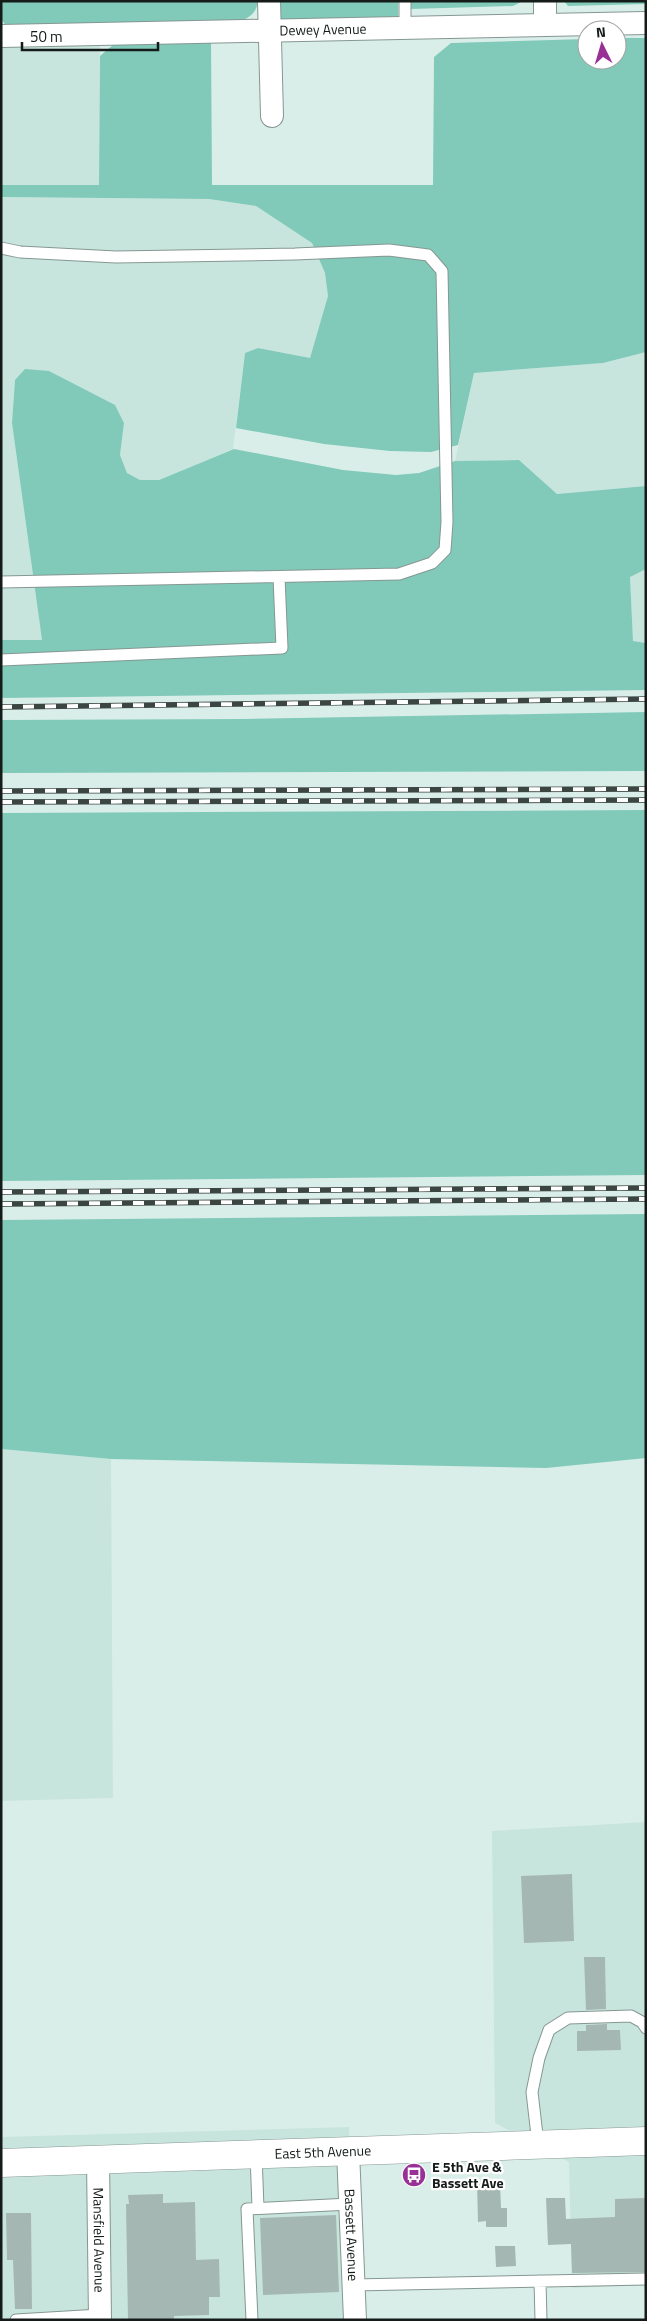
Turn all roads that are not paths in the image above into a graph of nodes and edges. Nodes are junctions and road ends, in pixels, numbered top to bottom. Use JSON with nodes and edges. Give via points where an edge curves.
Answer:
{"nodes":[{"id":1,"x":269,"y":1,"type":"edge"},
{"id":2,"x":405,"y":1,"type":"edge"},
{"id":3,"x":545,"y":1,"type":"edge"},
{"id":4,"x":646,"y":22,"type":"edge"},
{"id":5,"x":545,"y":24,"type":"junction"},
{"id":6,"x":405,"y":27,"type":"junction"},
{"id":7,"x":270,"y":30,"type":"junction"},
{"id":8,"x":1,"y":36,"type":"edge"},
{"id":9,"x":272,"y":116,"type":"dead end"},
{"id":10,"x":1,"y":248,"type":"edge"},
{"id":11,"x":279,"y":576,"type":"junction"},
{"id":12,"x":1,"y":582,"type":"edge"},
{"id":13,"x":4,"y":658,"type":"edge"},
{"id":14,"x":646,"y":2028,"type":"edge"},
{"id":15,"x":646,"y":2141,"type":"edge"},
{"id":16,"x":538,"y":2144,"type":"junction"},
{"id":17,"x":348,"y":2150,"type":"junction"},
{"id":18,"x":256,"y":2154,"type":"junction"},
{"id":19,"x":98,"y":2160,"type":"junction"},
{"id":20,"x":1,"y":2162,"type":"edge"},
{"id":21,"x":350,"y":2204,"type":"junction"},
{"id":22,"x":258,"y":2208,"type":"junction"},
{"id":23,"x":646,"y":2279,"type":"edge"},
{"id":24,"x":540,"y":2281,"type":"junction"},
{"id":25,"x":354,"y":2285,"type":"junction"},
{"id":26,"x":100,"y":2317,"type":"edge"},
{"id":27,"x":16,"y":2320,"type":"edge"},
{"id":28,"x":252,"y":2320,"type":"edge"},
{"id":29,"x":355,"y":2320,"type":"edge"},
{"id":30,"x":541,"y":2320,"type":"edge"}],
"edges":[{"from":1,"to":7,"type":"street"},
{"from":2,"to":6,"type":"lane"},
{"from":3,"to":5,"type":"street"},
{"from":4,"to":5,"type":"street","name":"Dewey Avenue"},
{"from":5,"to":6,"type":"street","name":"Dewey Avenue"},
{"from":6,"to":7,"type":"street","name":"Dewey Avenue"},
{"from":7,"to":8,"type":"street","name":"Dewey Avenue"},
{"from":7,"to":9,"type":"street"},
{"from":10,"to":11,"type":"lane","via":[[20,252],[116,256],[389,250],[428,255],[442,271],[448,522],[444,550],[432,564],[399,574]]},
{"from":11,"to":12,"type":"lane"},
{"from":11,"to":13,"type":"lane","via":[[282,648]]},
{"from":14,"to":16,"type":"lane","via":[[632,2016],[568,2018],[549,2030],[532,2092]]},
{"from":15,"to":16,"type":"main road","name":"East 5th Avenue"},
{"from":16,"to":17,"type":"main road","name":"East 5th Avenue"},
{"from":17,"to":18,"type":"main road","name":"East 5th Avenue"},
{"from":17,"to":21,"type":"street","name":"Bassett Avenue"},
{"from":18,"to":19,"type":"main road","name":"East 5th Avenue"},
{"from":18,"to":22,"type":"lane"},
{"from":19,"to":20,"type":"main road","name":"East 5th Avenue"},
{"from":19,"to":26,"type":"street","name":"Mansfield Avenue"},
{"from":21,"to":22,"type":"lane"},
{"from":21,"to":25,"type":"street","name":"Bassett Avenue"},
{"from":22,"to":28,"type":"lane","via":[[248,2209]]},
{"from":23,"to":24,"type":"lane"},
{"from":24,"to":25,"type":"lane"},
{"from":24,"to":30,"type":"lane"},
{"from":25,"to":29,"type":"street","name":"Bassett Avenue"},
{"from":26,"to":27,"type":"lane"}]}
